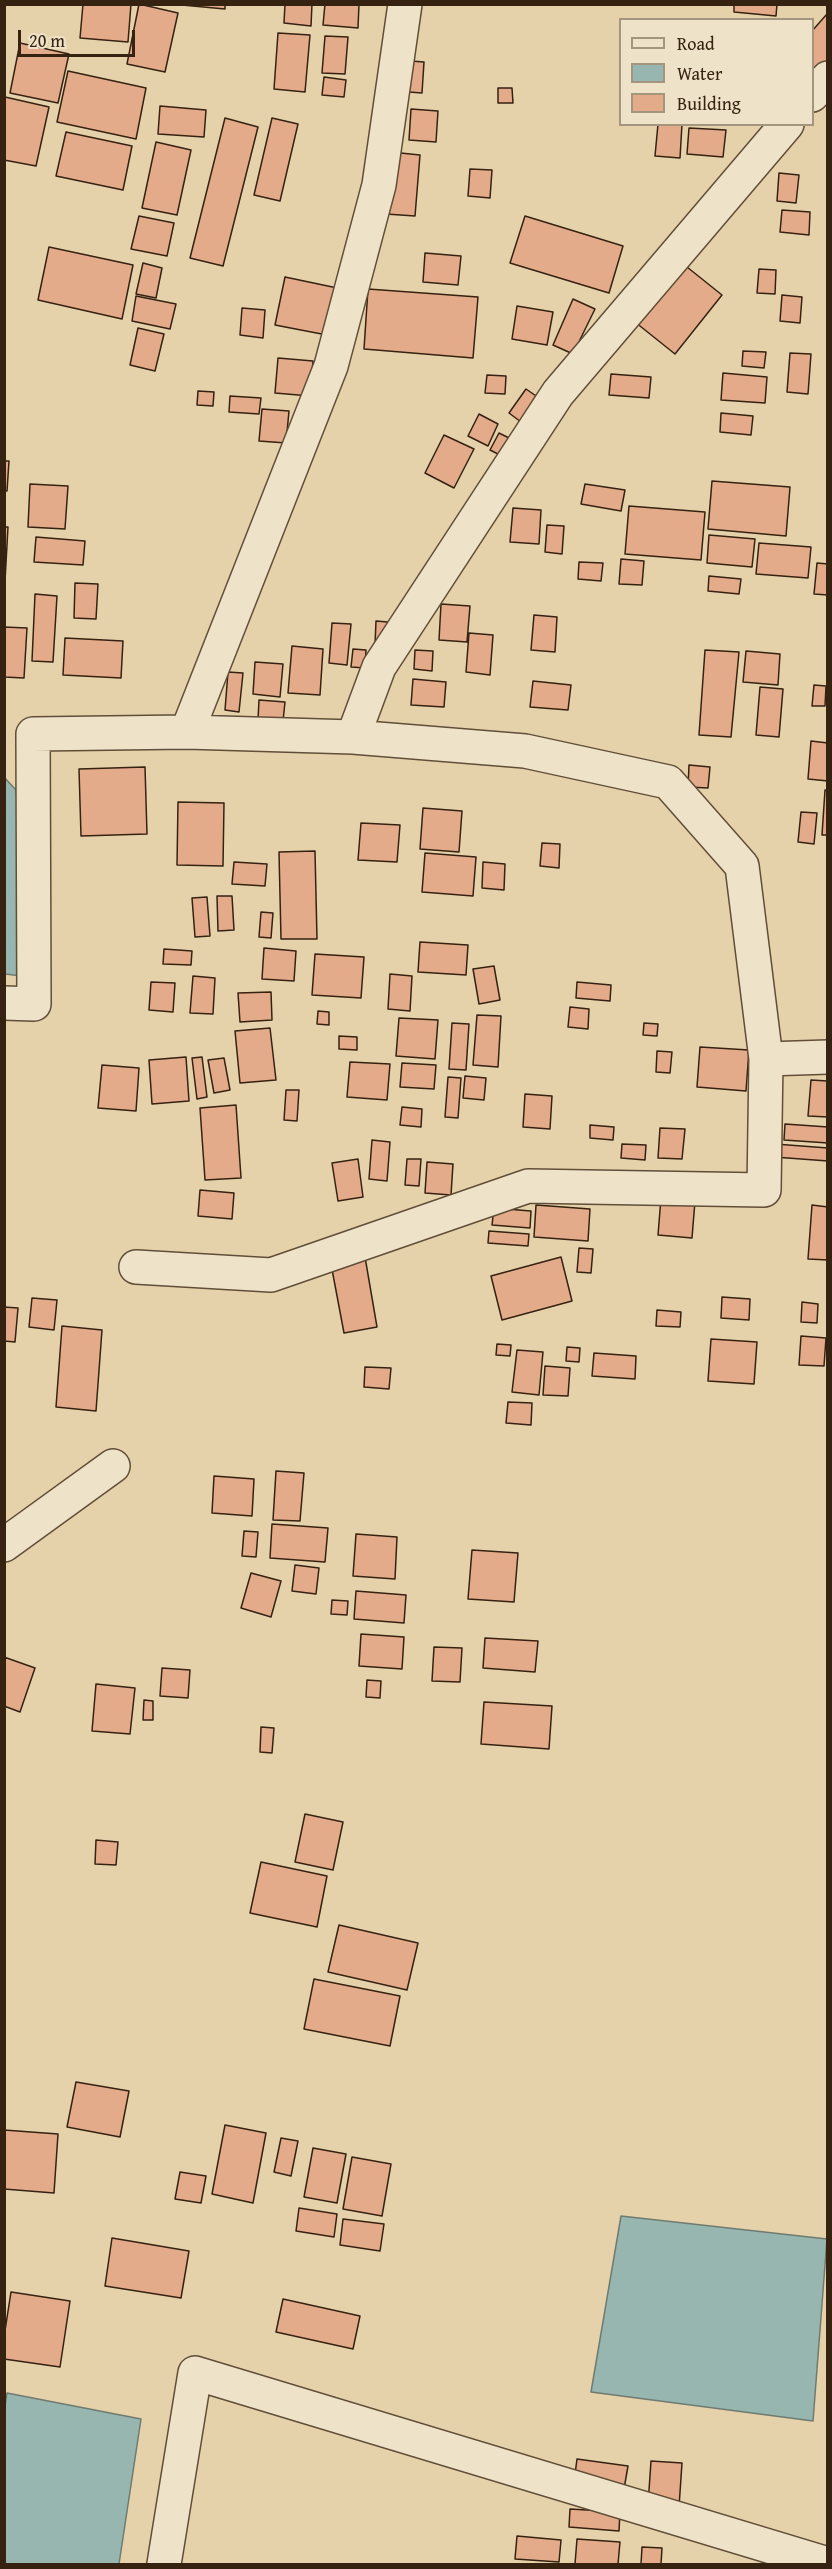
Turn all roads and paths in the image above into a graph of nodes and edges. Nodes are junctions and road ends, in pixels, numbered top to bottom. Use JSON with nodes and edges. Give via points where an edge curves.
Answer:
{"nodes":[{"id":1,"x":405,"y":4,"type":"edge"},
{"id":2,"x":828,"y":78,"type":"edge"},
{"id":3,"x":814,"y":94,"type":"edge"},
{"id":4,"x":786,"y":126,"type":"edge"},
{"id":5,"x":187,"y":732,"type":"junction"},
{"id":6,"x":353,"y":737,"type":"junction"},
{"id":7,"x":4,"y":1003,"type":"edge"},
{"id":8,"x":828,"y":1057,"type":"edge"},
{"id":9,"x":766,"y":1059,"type":"junction"},
{"id":10,"x":136,"y":1267,"type":"dead end"},
{"id":11,"x":114,"y":1466,"type":"dead end"},
{"id":12,"x":4,"y":1545,"type":"edge"},
{"id":13,"x":828,"y":2564,"type":"edge"},
{"id":14,"x":164,"y":2565,"type":"edge"}],
"edges":[{"from":1,"to":5,"type":"street","via":[[379,185],[331,366]]},
{"from":2,"to":3,"type":"street"},
{"from":4,"to":6,"type":"street","via":[[558,393],[379,668]]},
{"from":5,"to":6,"type":"street"},
{"from":5,"to":7,"type":"street","via":[[33,734],[34,1004]]},
{"from":6,"to":9,"type":"street","via":[[525,751],[668,782],[742,866]]},
{"from":8,"to":9,"type":"street"},
{"from":9,"to":10,"type":"street","via":[[764,1190],[528,1186],[271,1275]]},
{"from":11,"to":12,"type":"street"},
{"from":13,"to":14,"type":"street","via":[[195,2373]]}]}
